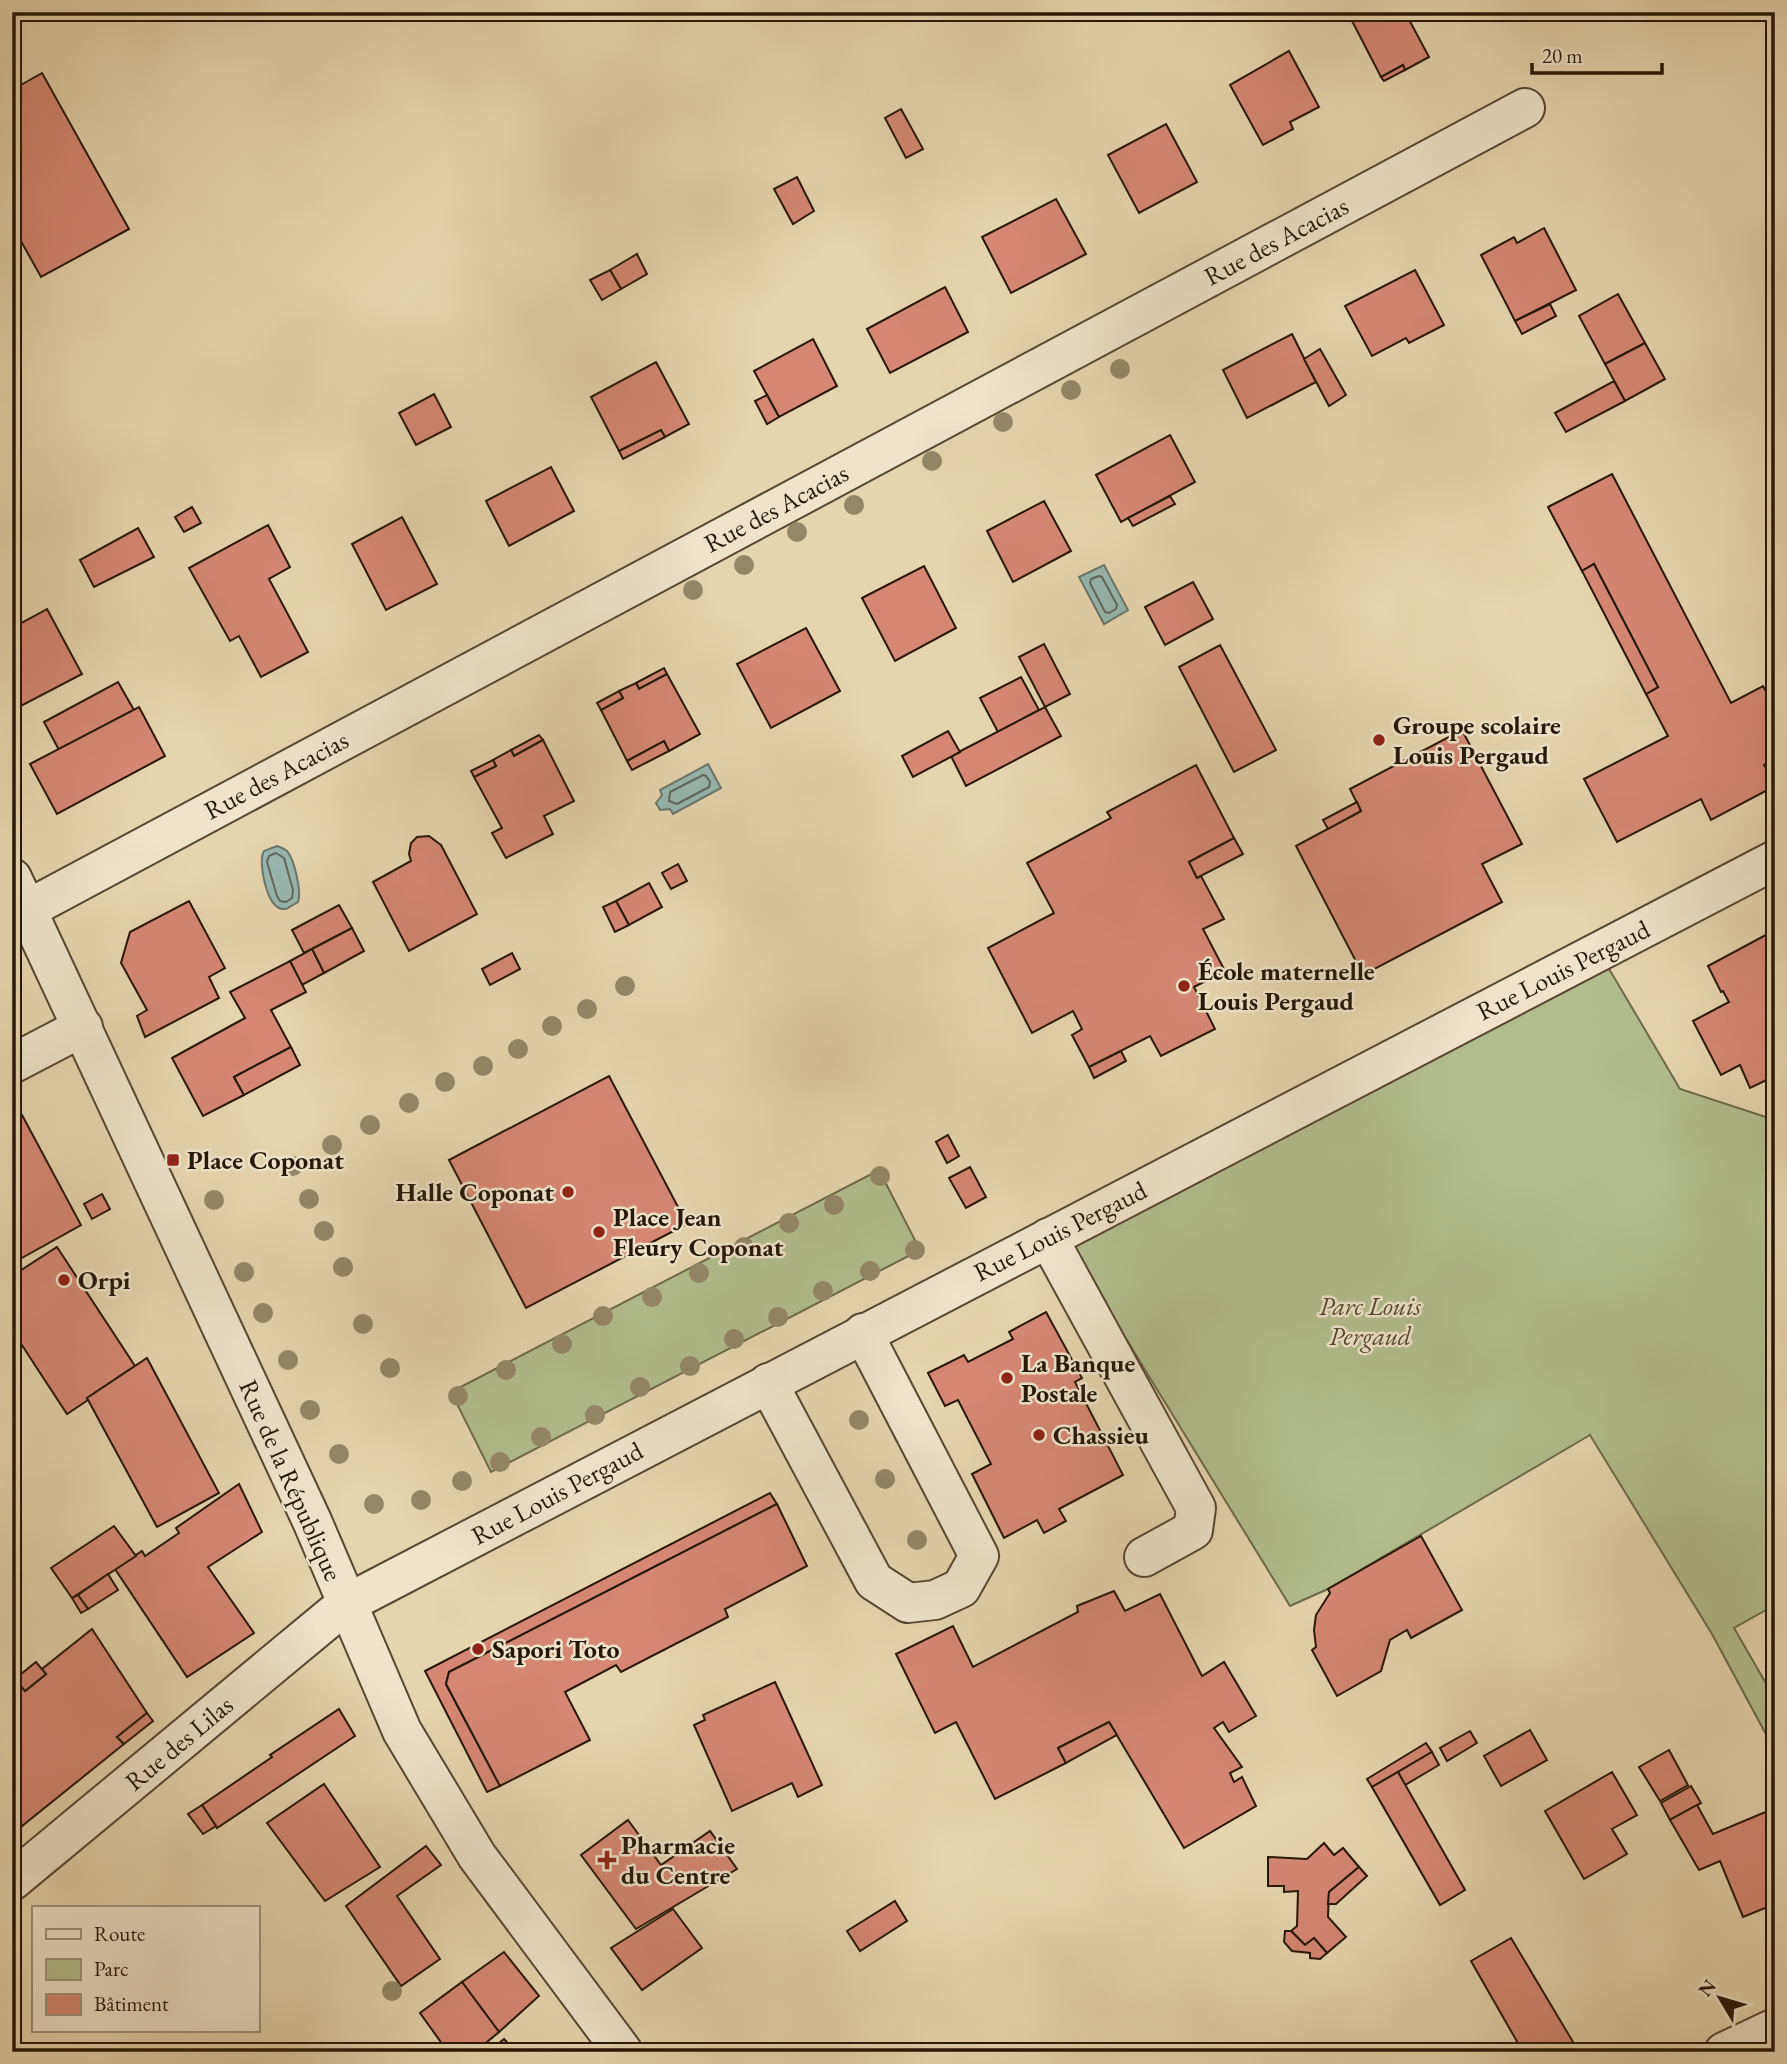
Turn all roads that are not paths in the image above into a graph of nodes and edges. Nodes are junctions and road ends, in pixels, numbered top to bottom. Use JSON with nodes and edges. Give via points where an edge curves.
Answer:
{"nodes":[{"id":1,"x":1525,"y":108,"type":"dead end"},
{"id":2,"x":1775,"y":860,"type":"edge"},
{"id":3,"x":20,"y":893,"type":"edge"},
{"id":4,"x":83,"y":1027,"type":"junction"},
{"id":5,"x":12,"y":1064,"type":"edge"},
{"id":6,"x":1048,"y":1238,"type":"junction"},
{"id":7,"x":863,"y":1333,"type":"junction"},
{"id":8,"x":768,"y":1383,"type":"junction"},
{"id":9,"x":1144,"y":1557,"type":"dead end"},
{"id":10,"x":346,"y":1604,"type":"junction"},
{"id":11,"x":12,"y":1881,"type":"edge"},
{"id":12,"x":1775,"y":2028,"type":"edge"},
{"id":13,"x":623,"y":2052,"type":"edge"},
{"id":14,"x":1724,"y":2052,"type":"edge"}],
"edges":[{"from":1,"to":3,"type":"street","name":"Rue des Acacias"},
{"from":2,"to":6,"type":"street","name":"Rue Louis Pergaud"},
{"from":3,"to":4,"type":"street","name":"Rue de la République"},
{"from":4,"to":5,"type":"street"},
{"from":4,"to":10,"type":"street","name":"Rue de la République"},
{"from":6,"to":7,"type":"street","name":"Rue Louis Pergaud"},
{"from":6,"to":9,"type":"street","via":[[1196,1508],[1193,1530]]},
{"from":7,"to":8,"type":"street","name":"Rue Louis Pergaud"},
{"from":7,"to":8,"type":"street","via":[[979,1556],[961,1588],[935,1600],[908,1603],[874,1581]]},
{"from":8,"to":10,"type":"street","name":"Rue Louis Pergaud"},
{"from":10,"to":11,"type":"street","name":"Rue des Lilas"},
{"from":10,"to":13,"type":"street","name":"Rue de la République","via":[[402,1731],[477,1856]]},
{"from":12,"to":14,"type":"street"}]}
